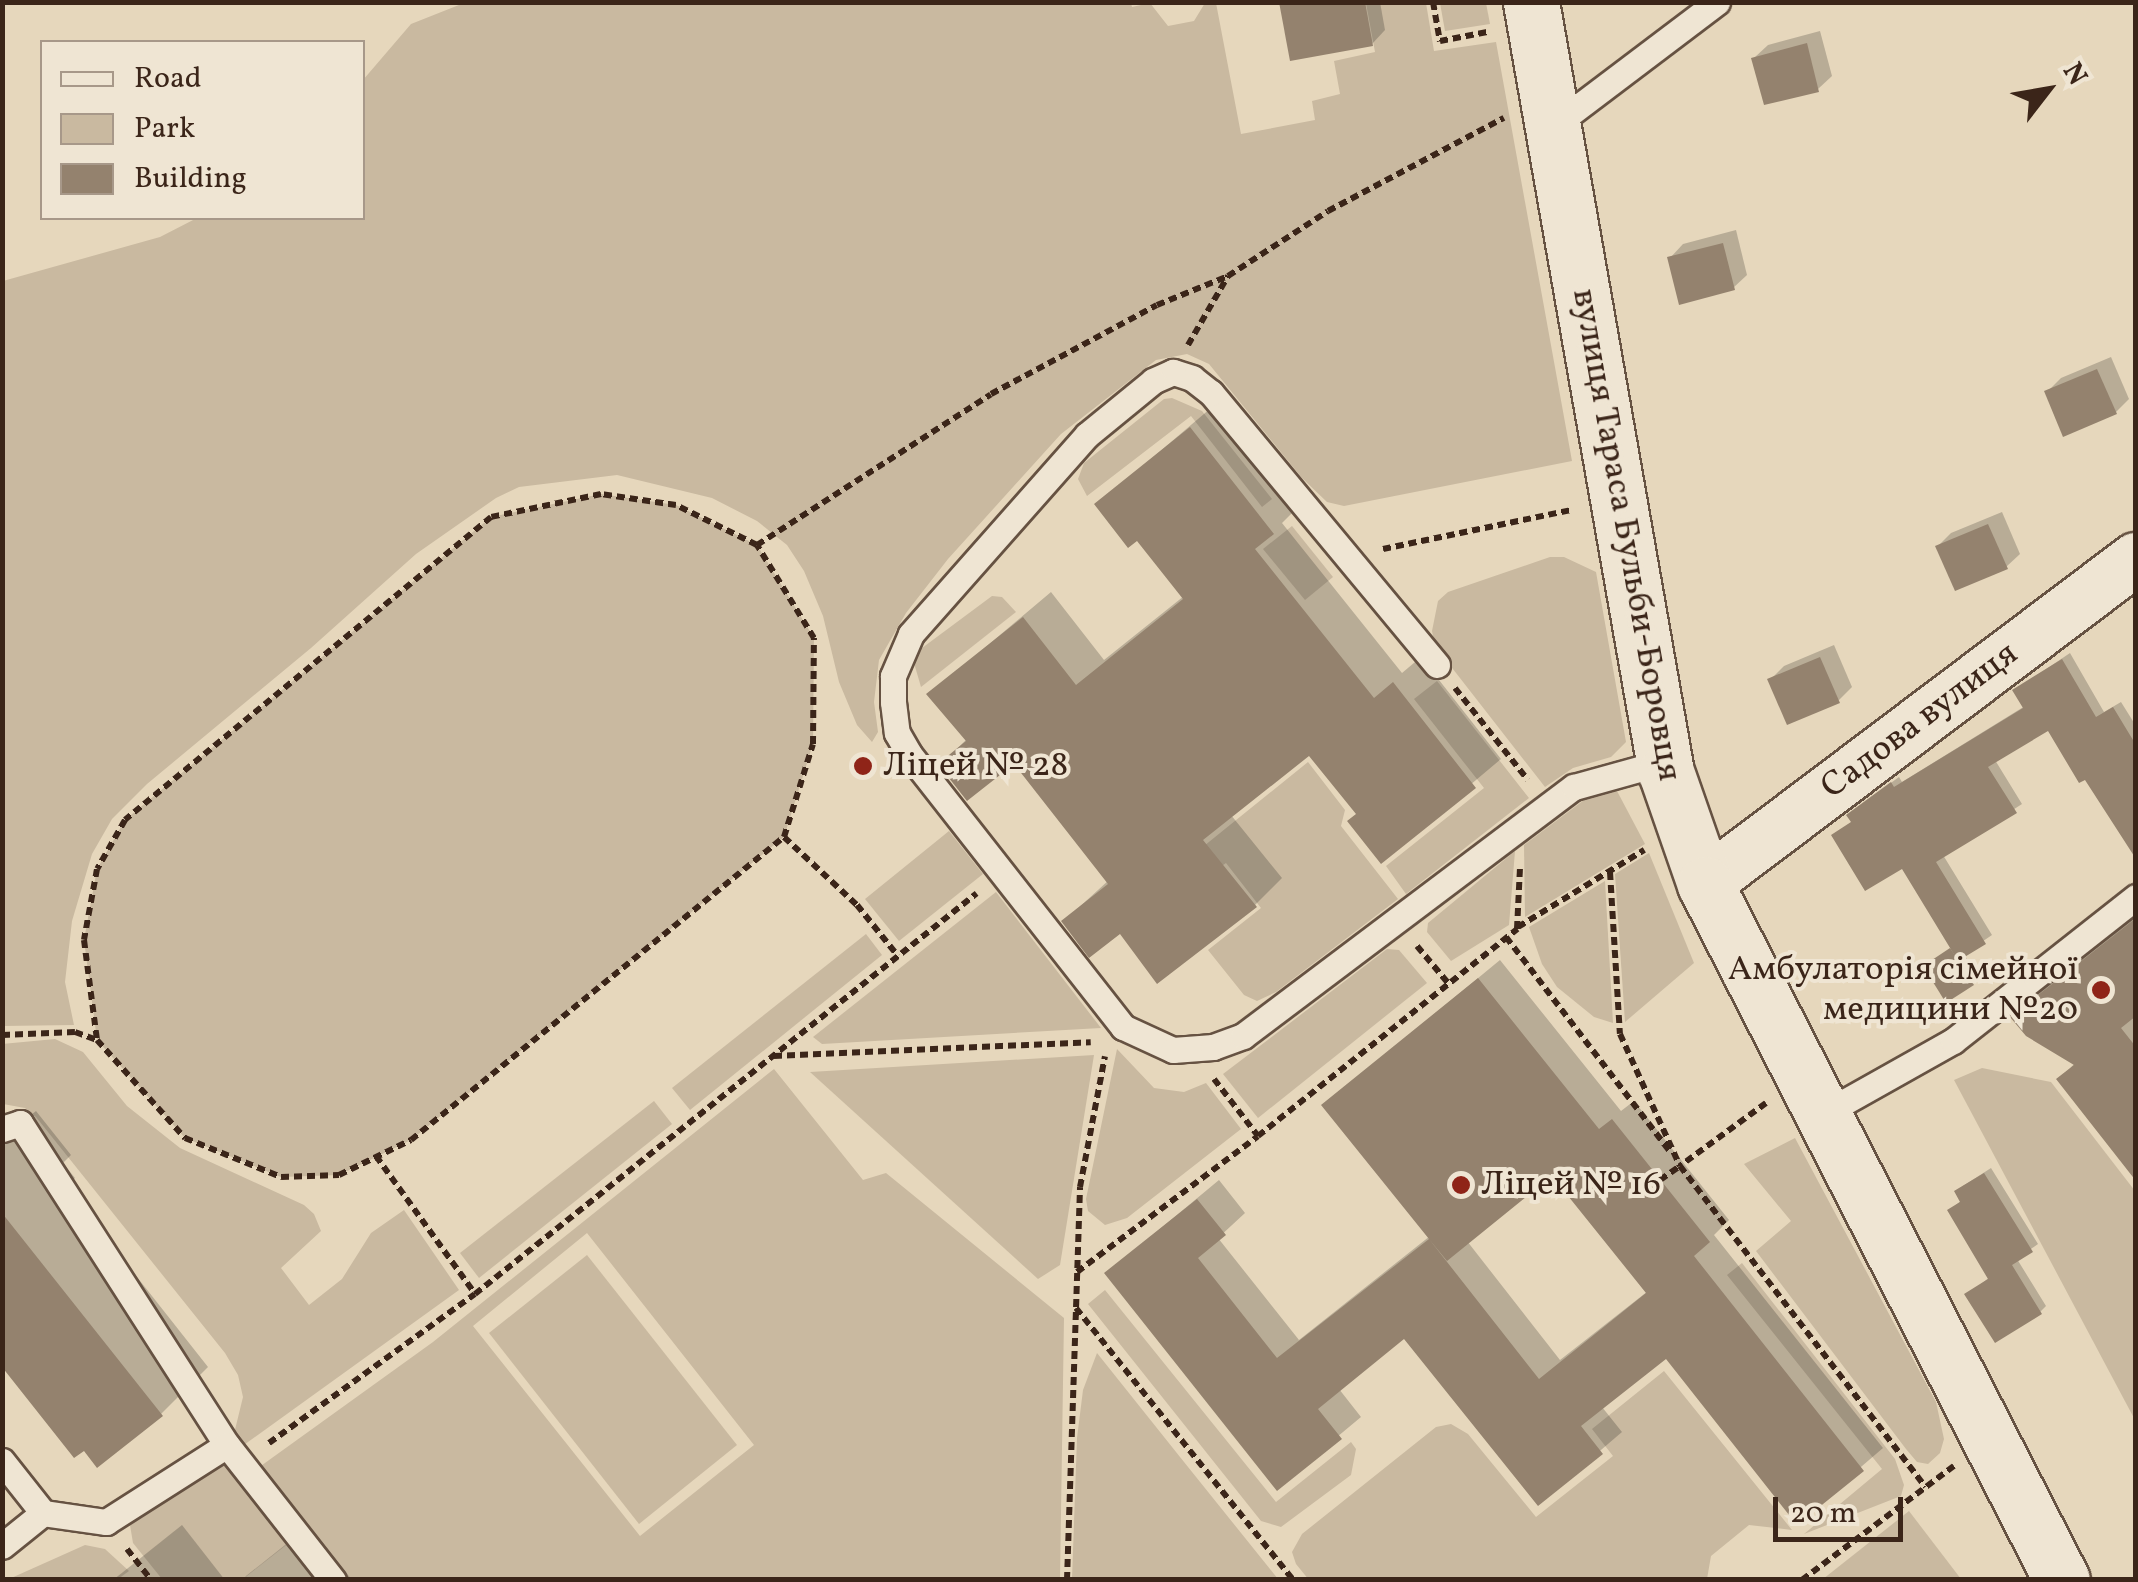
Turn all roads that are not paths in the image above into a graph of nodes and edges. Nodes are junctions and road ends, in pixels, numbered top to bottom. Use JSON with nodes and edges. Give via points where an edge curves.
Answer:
{"nodes":[{"id":1,"x":1717,"y":2,"type":"edge"},
{"id":2,"x":1515,"y":16,"type":"edge"},
{"id":3,"x":1533,"y":120,"type":"junction"},
{"id":4,"x":2136,"y":559,"type":"edge"},
{"id":5,"x":1437,"y":665,"type":"road end"},
{"id":6,"x":1664,"y":762,"type":"junction"},
{"id":7,"x":1705,"y":884,"type":"junction"},
{"id":8,"x":2136,"y":897,"type":"edge"},
{"id":9,"x":1813,"y":1095,"type":"junction"},
{"id":10,"x":2,"y":1129,"type":"edge"},
{"id":11,"x":234,"y":1454,"type":"junction"},
{"id":12,"x":2,"y":1461,"type":"edge"},
{"id":13,"x":43,"y":1513,"type":"junction"},
{"id":14,"x":2,"y":1546,"type":"edge"},
{"id":15,"x":333,"y":1580,"type":"edge"},
{"id":16,"x":2062,"y":1580,"type":"edge"}],
"edges":[{"from":1,"to":3,"type":"lane"},
{"from":2,"to":3,"type":"street","name":"вулиця Тараса Бульби-Боровця"},
{"from":3,"to":6,"type":"street","name":"вулиця Тараса Бульби-Боровця"},
{"from":4,"to":7,"type":"street","name":"Садова вулиця"},
{"from":5,"to":6,"type":"lane","via":[[1211,393],[1173,372],[1153,381],[1069,454],[911,634],[893,676],[897,733],[1122,1027],[1173,1050],[1243,1036],[1548,804],[1590,780]]},
{"from":6,"to":7,"type":"street","name":"вулиця Тараса Бульби-Боровця"},
{"from":7,"to":9,"type":"street","name":"вулиця Тараса Бульби-Боровця"},
{"from":8,"to":9,"type":"lane","via":[[1953,1041]]},
{"from":9,"to":16,"type":"street","name":"вулиця Тараса Бульби-Боровця"},
{"from":10,"to":11,"type":"lane","via":[[20,1124]]},
{"from":11,"to":13,"type":"lane","via":[[106,1522]]},
{"from":11,"to":15,"type":"lane"},
{"from":12,"to":13,"type":"lane"},
{"from":13,"to":14,"type":"lane"}]}
